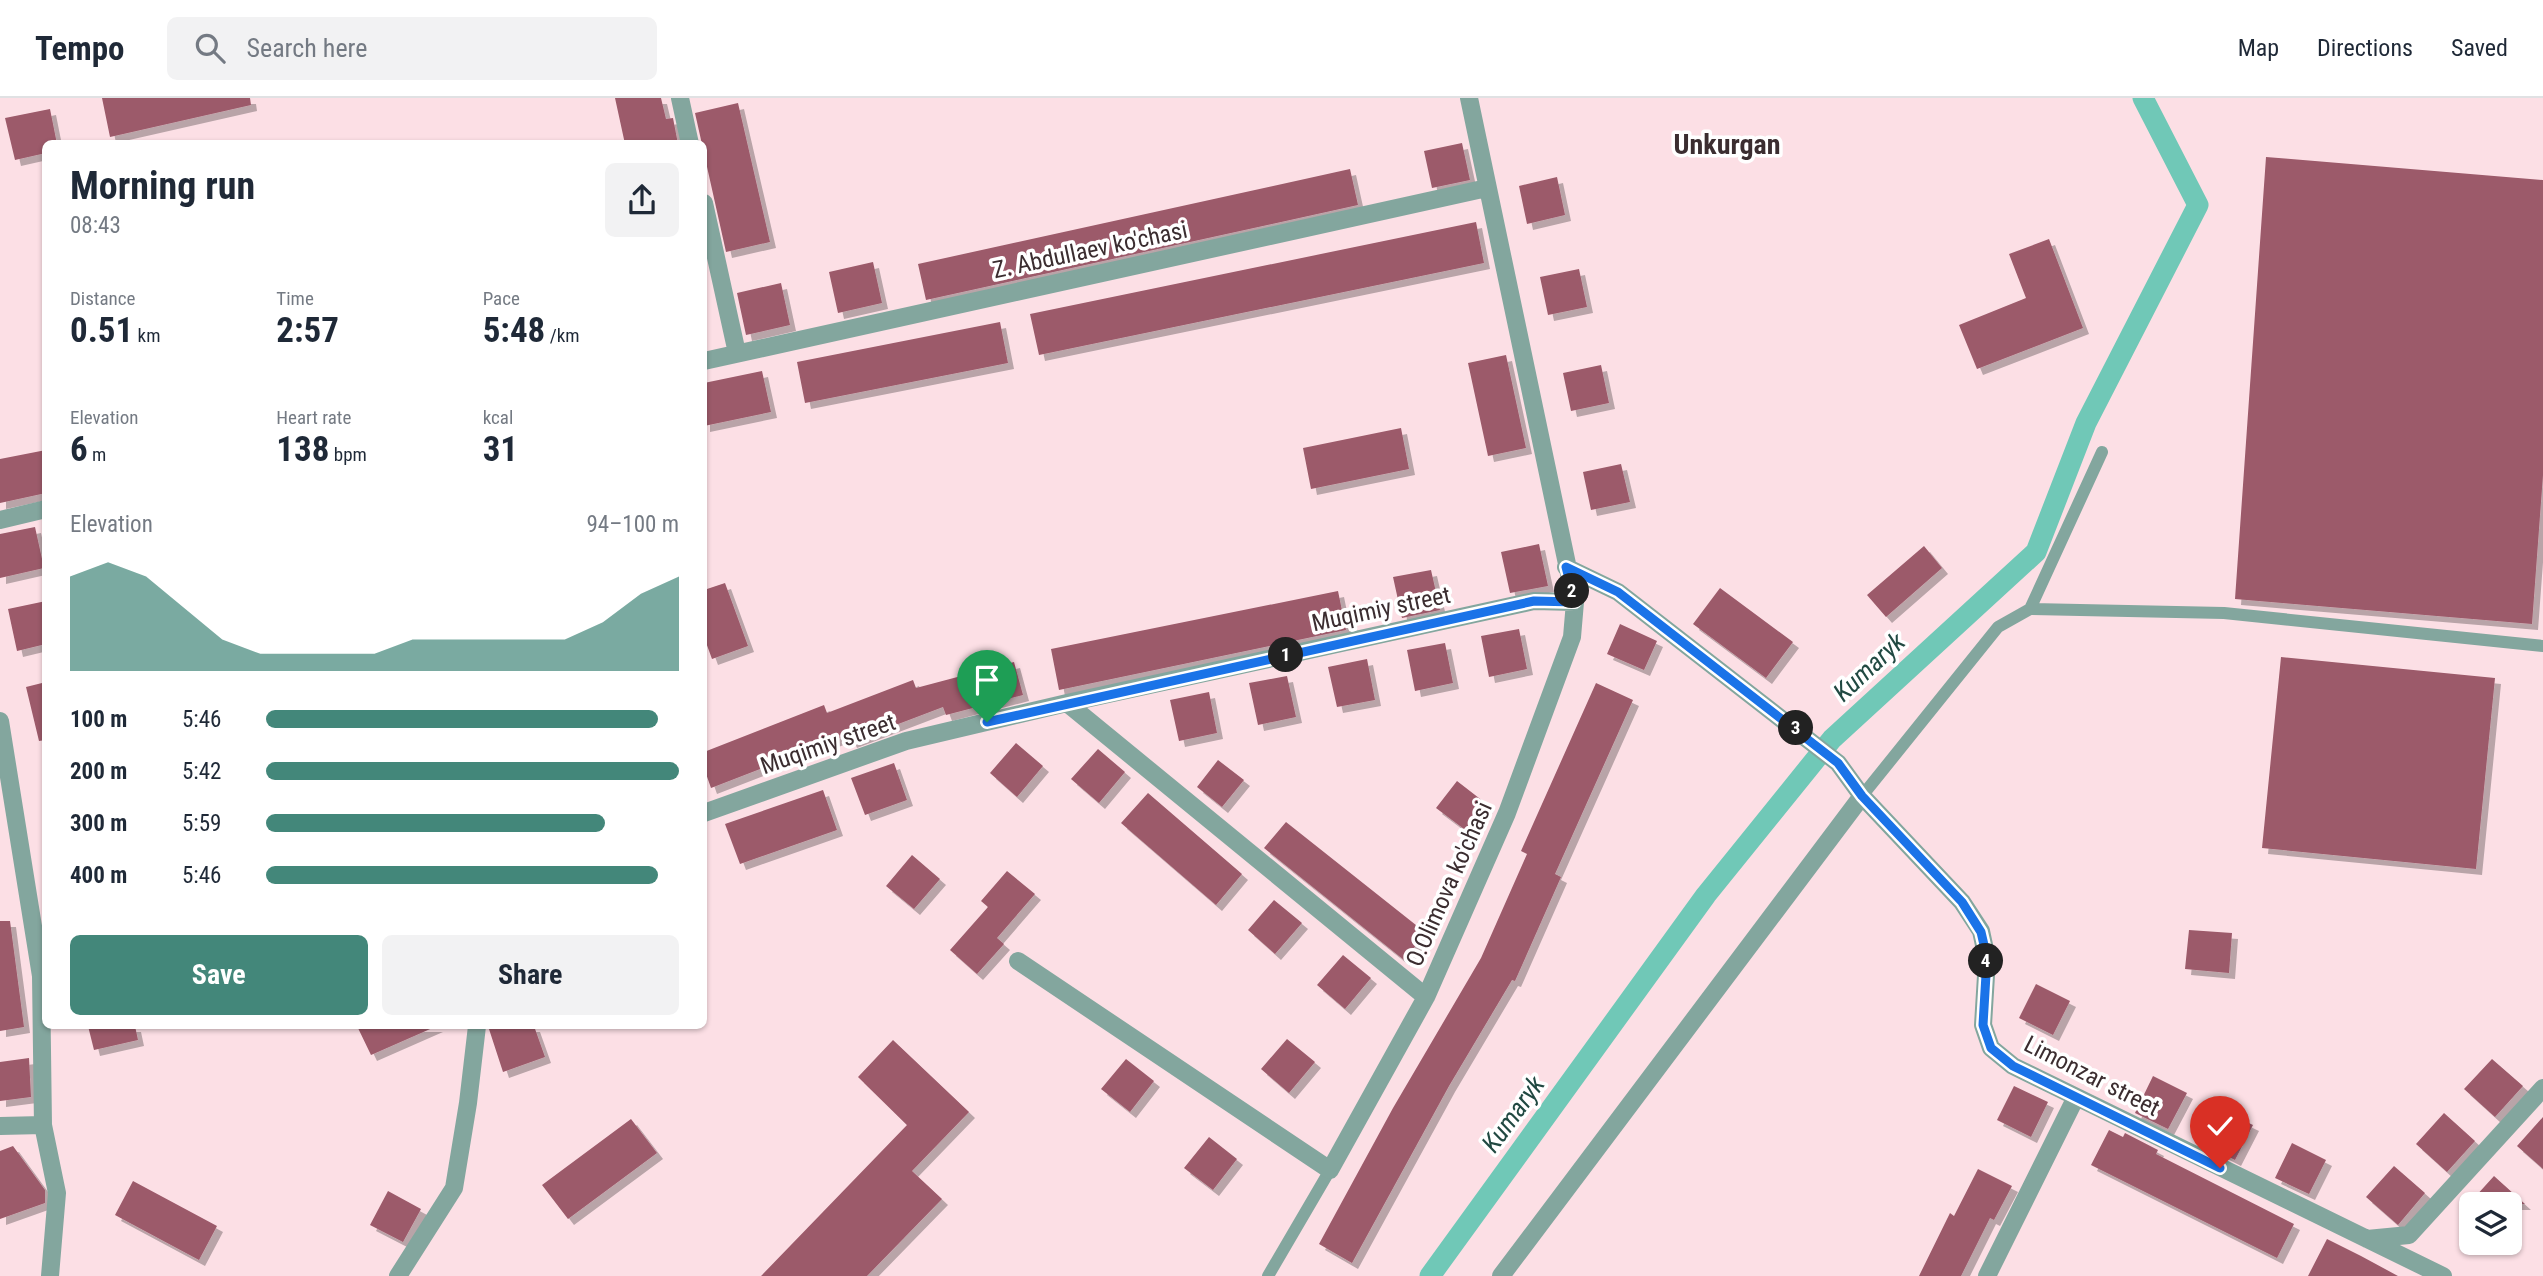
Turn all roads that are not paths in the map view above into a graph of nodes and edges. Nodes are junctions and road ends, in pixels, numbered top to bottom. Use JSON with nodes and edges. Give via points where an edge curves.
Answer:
{"nodes":[{"id":1,"x":680,"y":98,"type":"edge"},
{"id":2,"x":1469,"y":98,"type":"edge"},
{"id":3,"x":689,"y":140,"type":"edge"},
{"id":4,"x":1488,"y":188,"type":"junction"},
{"id":5,"x":707,"y":217,"type":"edge"},
{"id":6,"x":737,"y":353,"type":"junction"},
{"id":7,"x":707,"y":360,"type":"edge"},
{"id":8,"x":2102,"y":452,"type":"dead end"},
{"id":9,"x":42,"y":510,"type":"edge"},
{"id":10,"x":0,"y":520,"type":"edge"},
{"id":11,"x":1566,"y":567,"type":"junction"},
{"id":12,"x":1575,"y":602,"type":"junction"},
{"id":13,"x":2030,"y":609,"type":"junction"},
{"id":14,"x":2543,"y":646,"type":"edge"},
{"id":15,"x":1067,"y":703,"type":"junction"},
{"id":16,"x":0,"y":721,"type":"edge"},
{"id":17,"x":1862,"y":796,"type":"junction"},
{"id":18,"x":707,"y":812,"type":"edge"},
{"id":19,"x":1018,"y":961,"type":"dead end"},
{"id":20,"x":1426,"y":997,"type":"junction"},
{"id":21,"x":477,"y":1029,"type":"edge"},
{"id":22,"x":2543,"y":1088,"type":"edge"},
{"id":23,"x":2076,"y":1097,"type":"junction"},
{"id":24,"x":43,"y":1125,"type":"junction"},
{"id":25,"x":0,"y":1126,"type":"edge"},
{"id":26,"x":1330,"y":1170,"type":"junction"},
{"id":27,"x":2365,"y":1240,"type":"junction"},
{"id":28,"x":50,"y":1276,"type":"edge"},
{"id":29,"x":398,"y":1276,"type":"edge"},
{"id":30,"x":1268,"y":1276,"type":"edge"},
{"id":31,"x":1502,"y":1276,"type":"edge"},
{"id":32,"x":1987,"y":1276,"type":"edge"},
{"id":33,"x":2443,"y":1276,"type":"edge"}],
"edges":[{"from":1,"to":3,"type":"street"},
{"from":2,"to":4,"type":"street"},
{"from":4,"to":6,"type":"street","name":"Z. Abdullaev ko'chasi"},
{"from":4,"to":11,"type":"street"},
{"from":5,"to":6,"type":"street"},
{"from":6,"to":7,"type":"street","name":"Z. Abdullaev ko'chasi"},
{"from":8,"to":13,"type":"lane"},
{"from":9,"to":10,"type":"street"},
{"from":11,"to":12,"type":"street"},
{"from":11,"to":17,"type":"street","name":"Limonzar street","via":[[1618,592],[1805,734],[1838,763]]},
{"from":12,"to":15,"type":"street","name":"Muqimiy street","via":[[1534,601]]},
{"from":12,"to":20,"type":"street","name":"O.Olimova ko'chasi","via":[[1572,637],[1507,813]]},
{"from":13,"to":14,"type":"lane","via":[[2224,613]]},
{"from":13,"to":17,"type":"lane","via":[[1998,626]]},
{"from":15,"to":18,"type":"street","name":"Muqimiy street","via":[[906,741]]},
{"from":15,"to":20,"type":"street"},
{"from":16,"to":24,"type":"street","via":[[41,976]]},
{"from":17,"to":23,"type":"street","name":"Limonzar street","via":[[1962,902],[1981,932],[1987,958],[1983,1025],[1991,1048],[2013,1066]]},
{"from":17,"to":31,"type":"street"},
{"from":19,"to":26,"type":"street"},
{"from":20,"to":26,"type":"street","name":"O.Olimova ko'chasi"},
{"from":21,"to":29,"type":"street","via":[[454,1188]]},
{"from":22,"to":27,"type":"street","via":[[2409,1235]]},
{"from":23,"to":27,"type":"street","name":"Limonzar street"},
{"from":23,"to":32,"type":"street"},
{"from":24,"to":25,"type":"street"},
{"from":24,"to":28,"type":"street","via":[[57,1193]]},
{"from":26,"to":30,"type":"lane"},
{"from":27,"to":33,"type":"street","name":"Limonzar street"}]}
